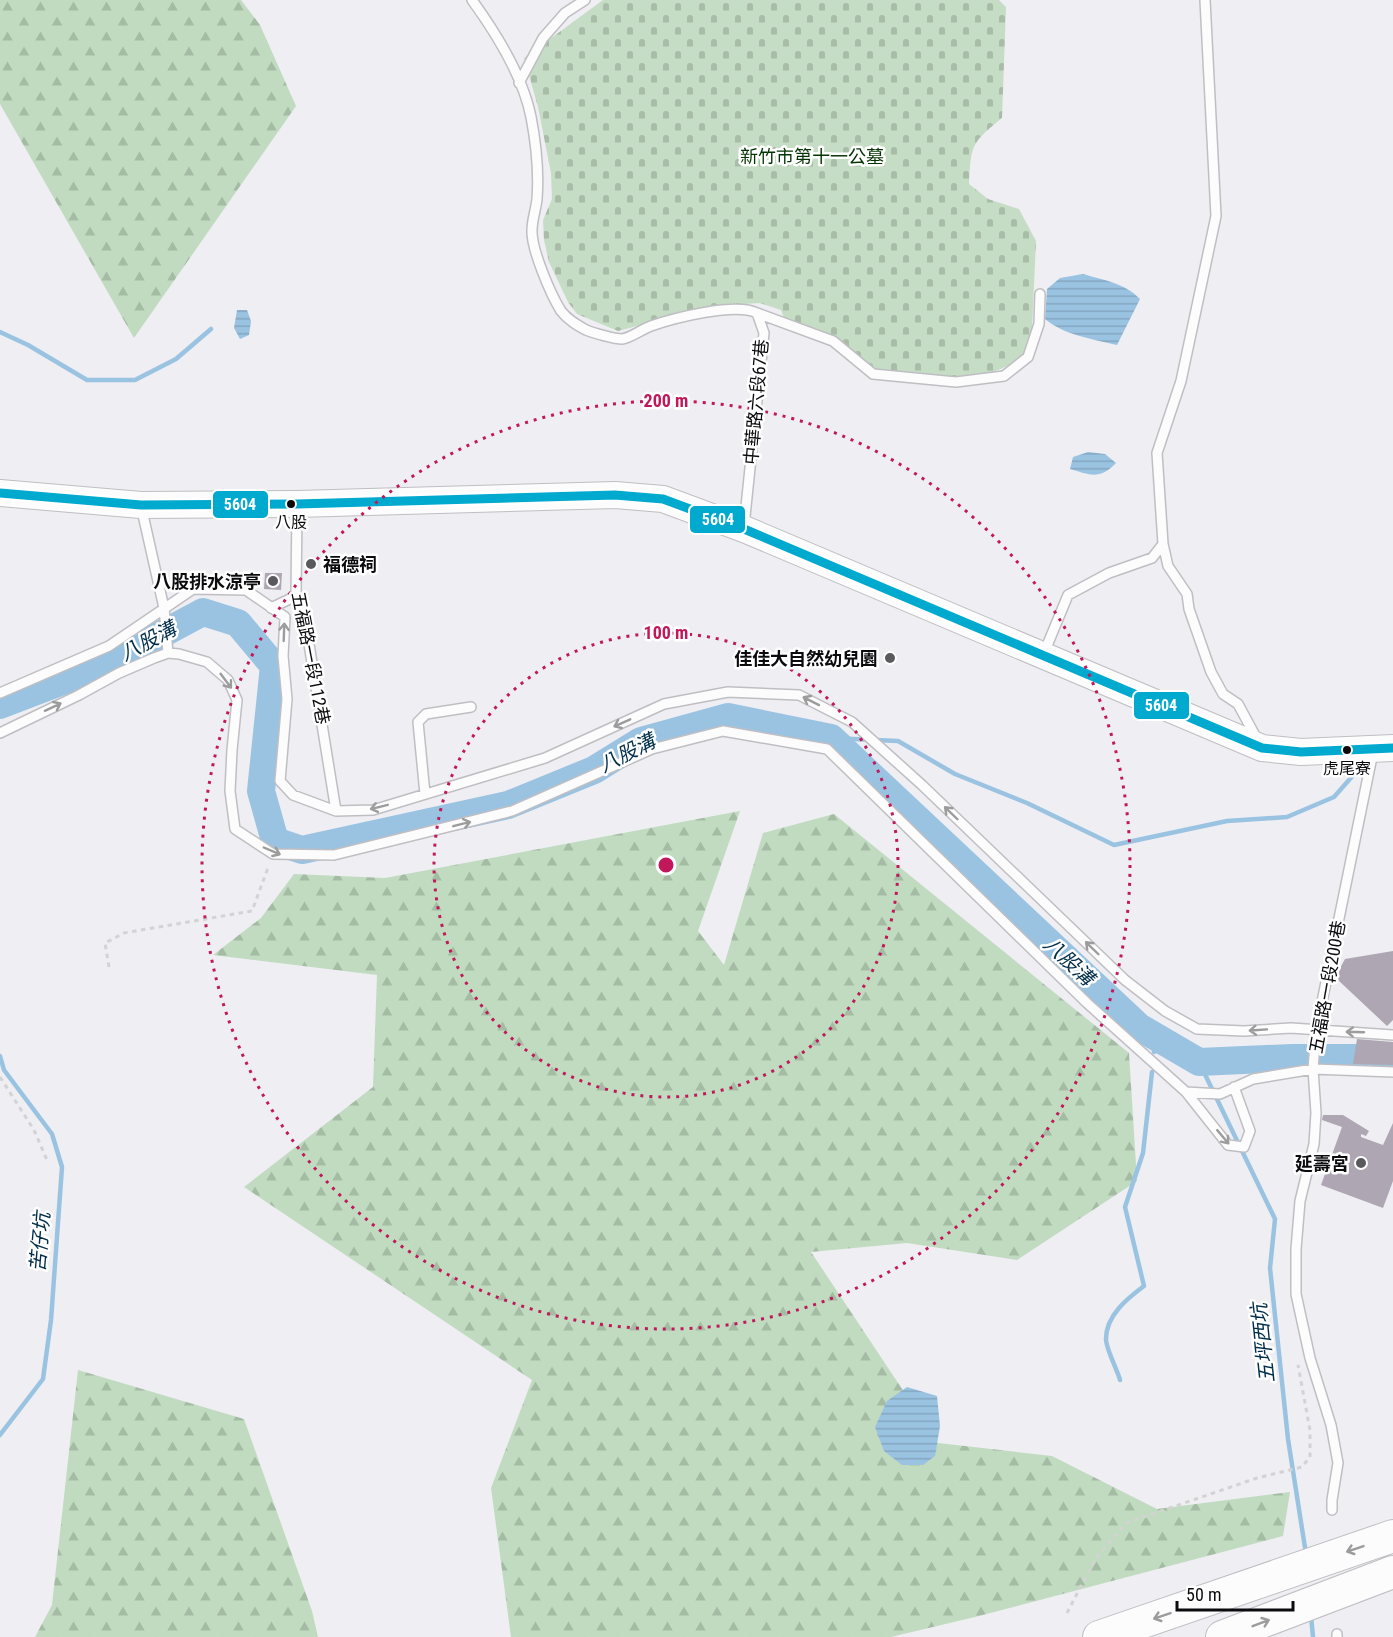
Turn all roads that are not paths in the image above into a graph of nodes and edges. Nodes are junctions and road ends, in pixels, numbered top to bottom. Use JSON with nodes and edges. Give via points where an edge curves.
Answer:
{"nodes":[{"id":1,"x":472,"y":0,"type":"edge"},
{"id":2,"x":585,"y":0,"type":"edge"},
{"id":3,"x":1205,"y":0,"type":"edge"},
{"id":4,"x":519,"y":83,"type":"junction"},
{"id":5,"x":1040,"y":294,"type":"dead end"},
{"id":6,"x":757,"y":313,"type":"junction"},
{"id":7,"x":0,"y":493,"type":"edge"},
{"id":8,"x":297,"y":504,"type":"junction"},
{"id":9,"x":141,"y":505,"type":"junction"},
{"id":10,"x":744,"y":529,"type":"junction"},
{"id":11,"x":1163,"y":544,"type":"junction"},
{"id":12,"x":297,"y":596,"type":"junction"},
{"id":13,"x":164,"y":608,"type":"junction"},
{"id":14,"x":271,"y":608,"type":"junction"},
{"id":15,"x":168,"y":653,"type":"junction"},
{"id":16,"x":1043,"y":656,"type":"junction"},
{"id":17,"x":0,"y":693,"type":"edge"},
{"id":18,"x":471,"y":707,"type":"dead end"},
{"id":19,"x":0,"y":733,"type":"edge"},
{"id":20,"x":1262,"y":748,"type":"junction"},
{"id":21,"x":1383,"y":748,"type":"edge"},
{"id":22,"x":424,"y":794,"type":"junction"},
{"id":23,"x":336,"y":811,"type":"junction"},
{"id":24,"x":1317,"y":1031,"type":"junction"},
{"id":25,"x":1393,"y":1035,"type":"edge"},
{"id":26,"x":1313,"y":1069,"type":"junction"},
{"id":27,"x":1393,"y":1072,"type":"edge"},
{"id":28,"x":1234,"y":1087,"type":"junction"},
{"id":29,"x":1186,"y":1092,"type":"junction"},
{"id":30,"x":1332,"y":1510,"type":"dead end"},
{"id":31,"x":1393,"y":1536,"type":"edge"},
{"id":32,"x":1393,"y":1572,"type":"edge"},
{"id":33,"x":1099,"y":1637,"type":"edge"},
{"id":34,"x":1222,"y":1637,"type":"edge"}],
"edges":[{"from":1,"to":4,"type":"lane","name":"中華路六段67巷","via":[[493,28]]},
{"from":2,"to":4,"type":"lane","via":[[565,13],[543,38]]},
{"from":3,"to":11,"type":"lane","via":[[1215,216],[1181,381],[1157,453]]},
{"from":4,"to":6,"type":"lane","name":"中華路六段67巷","via":[[530,116],[537,168],[537,200],[531,231],[534,249],[562,312],[572,323],[621,339],[670,320],[738,308]]},
{"from":5,"to":6,"type":"lane","via":[[1039,324],[1028,357],[1004,376],[956,382],[873,374],[833,341]]},
{"from":6,"to":10,"type":"lane","name":"中華路六段67巷","via":[[764,333]]},
{"from":7,"to":9,"type":"main road"},
{"from":8,"to":9,"type":"main road"},
{"from":8,"to":10,"type":"main road","via":[[615,495],[663,499]]},
{"from":8,"to":12,"type":"lane","name":"五福路一段112巷"},
{"from":9,"to":13,"type":"lane"},
{"from":10,"to":16,"type":"main road"},
{"from":11,"to":16,"type":"lane","via":[[1152,558],[1109,573],[1068,595]]},
{"from":11,"to":20,"type":"lane","via":[[1168,566],[1187,594],[1211,672],[1223,694],[1238,704]]},
{"from":12,"to":14,"type":"lane"},
{"from":12,"to":23,"type":"lane","name":"五福路一段112巷","via":[[308,638]]},
{"from":13,"to":14,"type":"lane","via":[[193,589],[246,590]]},
{"from":13,"to":15,"type":"lane"},
{"from":13,"to":17,"type":"lane","via":[[109,646]]},
{"from":23,"to":14,"type":"lane","one_way":true,"via":[[293,795],[280,781],[287,699],[285,617]]},
{"from":19,"to":15,"type":"lane","one_way":true,"via":[[119,673]]},
{"from":15,"to":29,"type":"lane","one_way":true,"via":[[207,662],[228,680],[237,700],[230,791],[235,829],[273,854],[334,855],[512,811],[652,749],[723,731],[827,749],[1088,1003]]},
{"from":16,"to":20,"type":"main road"},
{"from":18,"to":22,"type":"lane","via":[[426,714],[418,722]]},
{"from":20,"to":21,"type":"main road","via":[[1301,752]]},
{"from":21,"to":24,"type":"lane","name":"五福路一段200巷"},
{"from":22,"to":23,"type":"lane","one_way":true,"via":[[373,810]]},
{"from":24,"to":22,"type":"lane","one_way":true,"via":[[1197,1029],[1165,1011],[1125,980],[852,722],[799,695],[728,692],[664,704],[545,758]]},
{"from":25,"to":24,"type":"lane","one_way":true},
{"from":24,"to":26,"type":"lane","name":"五福路一段200巷"},
{"from":26,"to":27,"type":"lane"},
{"from":26,"to":28,"type":"lane","via":[[1253,1079]]},
{"from":26,"to":30,"type":"lane","name":"五福路一段200巷","via":[[1314,1144],[1300,1201],[1296,1294],[1338,1462]]},
{"from":28,"to":29,"type":"lane","via":[[1220,1094]]},
{"from":29,"to":28,"type":"lane","one_way":true,"via":[[1228,1145],[1244,1147],[1250,1131]]},
{"from":31,"to":33,"type":"highway","one_way":true},
{"from":34,"to":32,"type":"highway","one_way":true}]}
